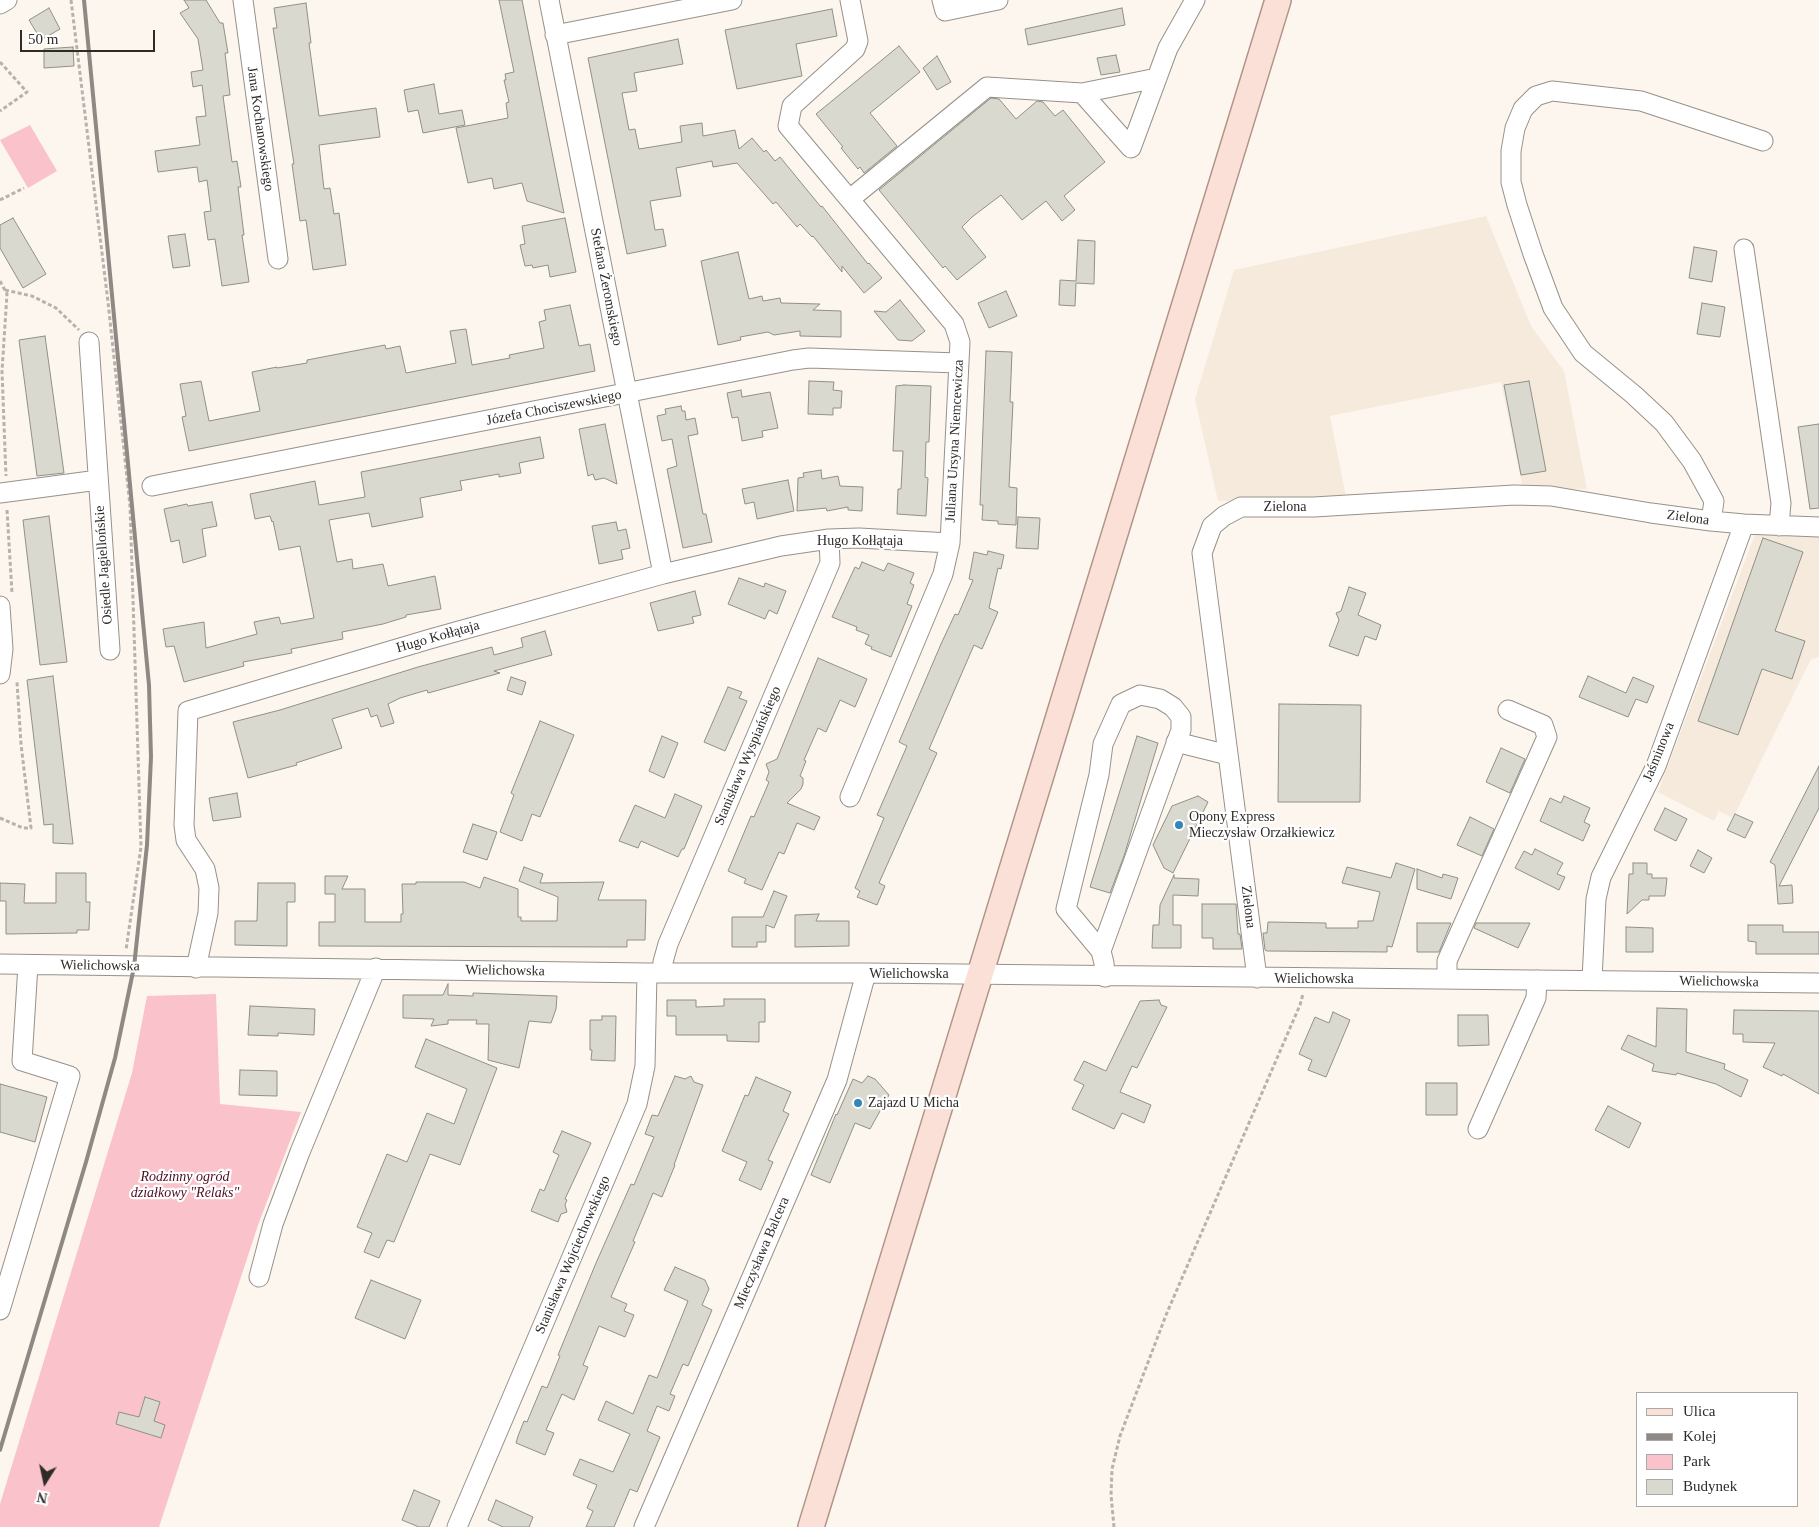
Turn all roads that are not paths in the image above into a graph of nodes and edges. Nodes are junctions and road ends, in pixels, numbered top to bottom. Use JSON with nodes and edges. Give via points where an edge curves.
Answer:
{"nodes":[{"id":1,"x":6,"y":0,"type":"edge"},
{"id":2,"x":243,"y":0,"type":"edge"},
{"id":3,"x":548,"y":0,"type":"edge"},
{"id":4,"x":732,"y":0,"type":"edge"},
{"id":5,"x":850,"y":0,"type":"edge"},
{"id":6,"x":942,"y":0,"type":"edge"},
{"id":7,"x":995,"y":0,"type":"edge"},
{"id":8,"x":1195,"y":0,"type":"edge"},
{"id":9,"x":1278,"y":0,"type":"edge"},
{"id":10,"x":0,"y":4,"type":"edge"},
{"id":11,"x":556,"y":35,"type":"junction"},
{"id":12,"x":1157,"y":78,"type":"junction"},
{"id":13,"x":1082,"y":93,"type":"junction"},
{"id":14,"x":1764,"y":141,"type":"dead end"},
{"id":15,"x":850,"y":199,"type":"junction"},
{"id":16,"x":1744,"y":249,"type":"dead end"},
{"id":17,"x":278,"y":258,"type":"dead end"},
{"id":18,"x":89,"y":342,"type":"road end"},
{"id":19,"x":959,"y":363,"type":"junction"},
{"id":20,"x":627,"y":394,"type":"junction"},
{"id":21,"x":98,"y":480,"type":"junction"},
{"id":22,"x":152,"y":486,"type":"dead end"},
{"id":23,"x":3,"y":492,"type":"edge"},
{"id":24,"x":1711,"y":521,"type":"junction"},
{"id":25,"x":1744,"y":524,"type":"junction"},
{"id":26,"x":1779,"y":526,"type":"junction"},
{"id":27,"x":1819,"y":527,"type":"edge"},
{"id":28,"x":829,"y":539,"type":"junction"},
{"id":29,"x":950,"y":543,"type":"junction"},
{"id":30,"x":664,"y":574,"type":"junction"},
{"id":31,"x":6,"y":601,"type":"edge"},
{"id":32,"x":110,"y":650,"type":"dead end"},
{"id":33,"x":8,"y":676,"type":"edge"},
{"id":34,"x":1508,"y":710,"type":"dead end"},
{"id":35,"x":1176,"y":742,"type":"junction"},
{"id":36,"x":1228,"y":755,"type":"junction"},
{"id":37,"x":850,"y":797,"type":"dead end"},
{"id":38,"x":1101,"y":951,"type":"junction"},
{"id":39,"x":0,"y":964,"type":"edge"},
{"id":40,"x":28,"y":965,"type":"junction"},
{"id":41,"x":196,"y":968,"type":"junction"},
{"id":42,"x":376,"y":968,"type":"junction"},
{"id":43,"x":654,"y":973,"type":"junction"},
{"id":44,"x":866,"y":973,"type":"junction"},
{"id":45,"x":979,"y":974,"type":"junction"},
{"id":46,"x":1105,"y":977,"type":"junction"},
{"id":47,"x":1257,"y":978,"type":"junction"},
{"id":48,"x":1447,"y":979,"type":"junction"},
{"id":49,"x":1537,"y":980,"type":"junction"},
{"id":50,"x":1592,"y":980,"type":"junction"},
{"id":51,"x":1819,"y":983,"type":"edge"},
{"id":52,"x":1478,"y":1128,"type":"dead end"},
{"id":53,"x":259,"y":1278,"type":"dead end"},
{"id":54,"x":0,"y":1310,"type":"edge"},
{"id":55,"x":457,"y":1527,"type":"edge"},
{"id":56,"x":644,"y":1527,"type":"edge"},
{"id":57,"x":811,"y":1527,"type":"edge"}],
"edges":[{"from":1,"to":10,"type":"street"},
{"from":2,"to":17,"type":"street","name":"Jana Kochanowskiego"},
{"from":3,"to":11,"type":"street","name":"Stefana Żeromskiego"},
{"from":4,"to":11,"type":"street"},
{"from":5,"to":15,"type":"street","name":"Juliana Ursyna Niemcewicza","via":[[858,41],[855,49],[792,106],[788,126]]},
{"from":6,"to":7,"type":"street","via":[[945,11]]},
{"from":8,"to":12,"type":"street","via":[[1168,48]]},
{"from":9,"to":45,"type":"main road"},
{"from":11,"to":20,"type":"street","name":"Stefana Żeromskiego"},
{"from":12,"to":13,"type":"street"},
{"from":12,"to":13,"type":"street","via":[[1131,148]]},
{"from":13,"to":15,"type":"street","via":[[987,87]]},
{"from":14,"to":24,"type":"street","via":[[1641,101],[1552,91],[1536,96],[1523,109],[1511,151],[1517,205],[1553,308],[1583,353],[1664,423],[1692,461],[1714,501]]},
{"from":15,"to":19,"type":"street","name":"Juliana Ursyna Niemcewicza","via":[[954,324],[960,342]]},
{"from":16,"to":26,"type":"street","via":[[1781,503]]},
{"from":18,"to":21,"type":"street","name":"Osiedle Jagiellońskie"},
{"from":19,"to":20,"type":"street","name":"Józefa Chociszewskiego","via":[[809,358]]},
{"from":19,"to":29,"type":"street","name":"Juliana Ursyna Niemcewicza"},
{"from":20,"to":22,"type":"street","name":"Józefa Chociszewskiego"},
{"from":20,"to":30,"type":"street","name":"Stefana Żeromskiego"},
{"from":21,"to":23,"type":"street"},
{"from":21,"to":32,"type":"street","name":"Osiedle Jagiellońskie"},
{"from":24,"to":25,"type":"street","name":"Zielona"},
{"from":24,"to":36,"type":"street","name":"Zielona","via":[[1550,496],[1514,495],[1314,507],[1241,507],[1212,526],[1202,553]]},
{"from":25,"to":26,"type":"street","name":"Zielona"},
{"from":25,"to":50,"type":"street","name":"Jaśminowa","via":[[1656,766],[1601,877],[1596,899]]},
{"from":26,"to":27,"type":"street","name":"Zielona"},
{"from":28,"to":29,"type":"street","name":"Hugo Kołłątaja"},
{"from":28,"to":30,"type":"street","name":"Hugo Kołłątaja","via":[[781,546]]},
{"from":28,"to":43,"type":"street","name":"Stanisława Wyspiańskiego","via":[[830,563],[663,962]]},
{"from":29,"to":37,"type":"street","name":"Juliana Ursyna Niemcewicza","via":[[943,574]]},
{"from":30,"to":41,"type":"street","name":"Hugo Kołłątaja","via":[[188,711],[184,826],[186,840],[205,869],[209,888],[208,914]]},
{"from":31,"to":33,"type":"street","via":[[3,649]]},
{"from":34,"to":48,"type":"street","via":[[1543,725],[1547,737],[1447,961]]},
{"from":35,"to":36,"type":"street"},
{"from":35,"to":38,"type":"street"},
{"from":35,"to":38,"type":"street","via":[[1182,730],[1181,717],[1173,706],[1160,699],[1140,695],[1121,704],[1103,744],[1099,775],[1066,909]]},
{"from":36,"to":47,"type":"street","name":"Zielona"},
{"from":38,"to":46,"type":"street"},
{"from":39,"to":40,"type":"street","name":"Wielichowska"},
{"from":40,"to":41,"type":"street","name":"Wielichowska"},
{"from":40,"to":54,"type":"street","via":[[22,1062],[70,1076]]},
{"from":41,"to":42,"type":"street","name":"Wielichowska"},
{"from":42,"to":43,"type":"street","name":"Wielichowska"},
{"from":42,"to":53,"type":"street","via":[[297,1161]]},
{"from":43,"to":44,"type":"street","name":"Wielichowska"},
{"from":43,"to":55,"type":"street","name":"Stanisława Wojciechowskiego","via":[[645,1066],[637,1104]]},
{"from":44,"to":45,"type":"street","name":"Wielichowska"},
{"from":44,"to":56,"type":"street","name":"Mieczysława Balcera","via":[[837,1080]]},
{"from":45,"to":46,"type":"street","name":"Wielichowska"},
{"from":45,"to":57,"type":"main road"},
{"from":46,"to":47,"type":"street","name":"Wielichowska"},
{"from":47,"to":48,"type":"street","name":"Wielichowska"},
{"from":48,"to":49,"type":"street","name":"Wielichowska"},
{"from":49,"to":50,"type":"street","name":"Wielichowska"},
{"from":49,"to":52,"type":"street","via":[[1536,998]]},
{"from":50,"to":51,"type":"street","name":"Wielichowska"}]}
